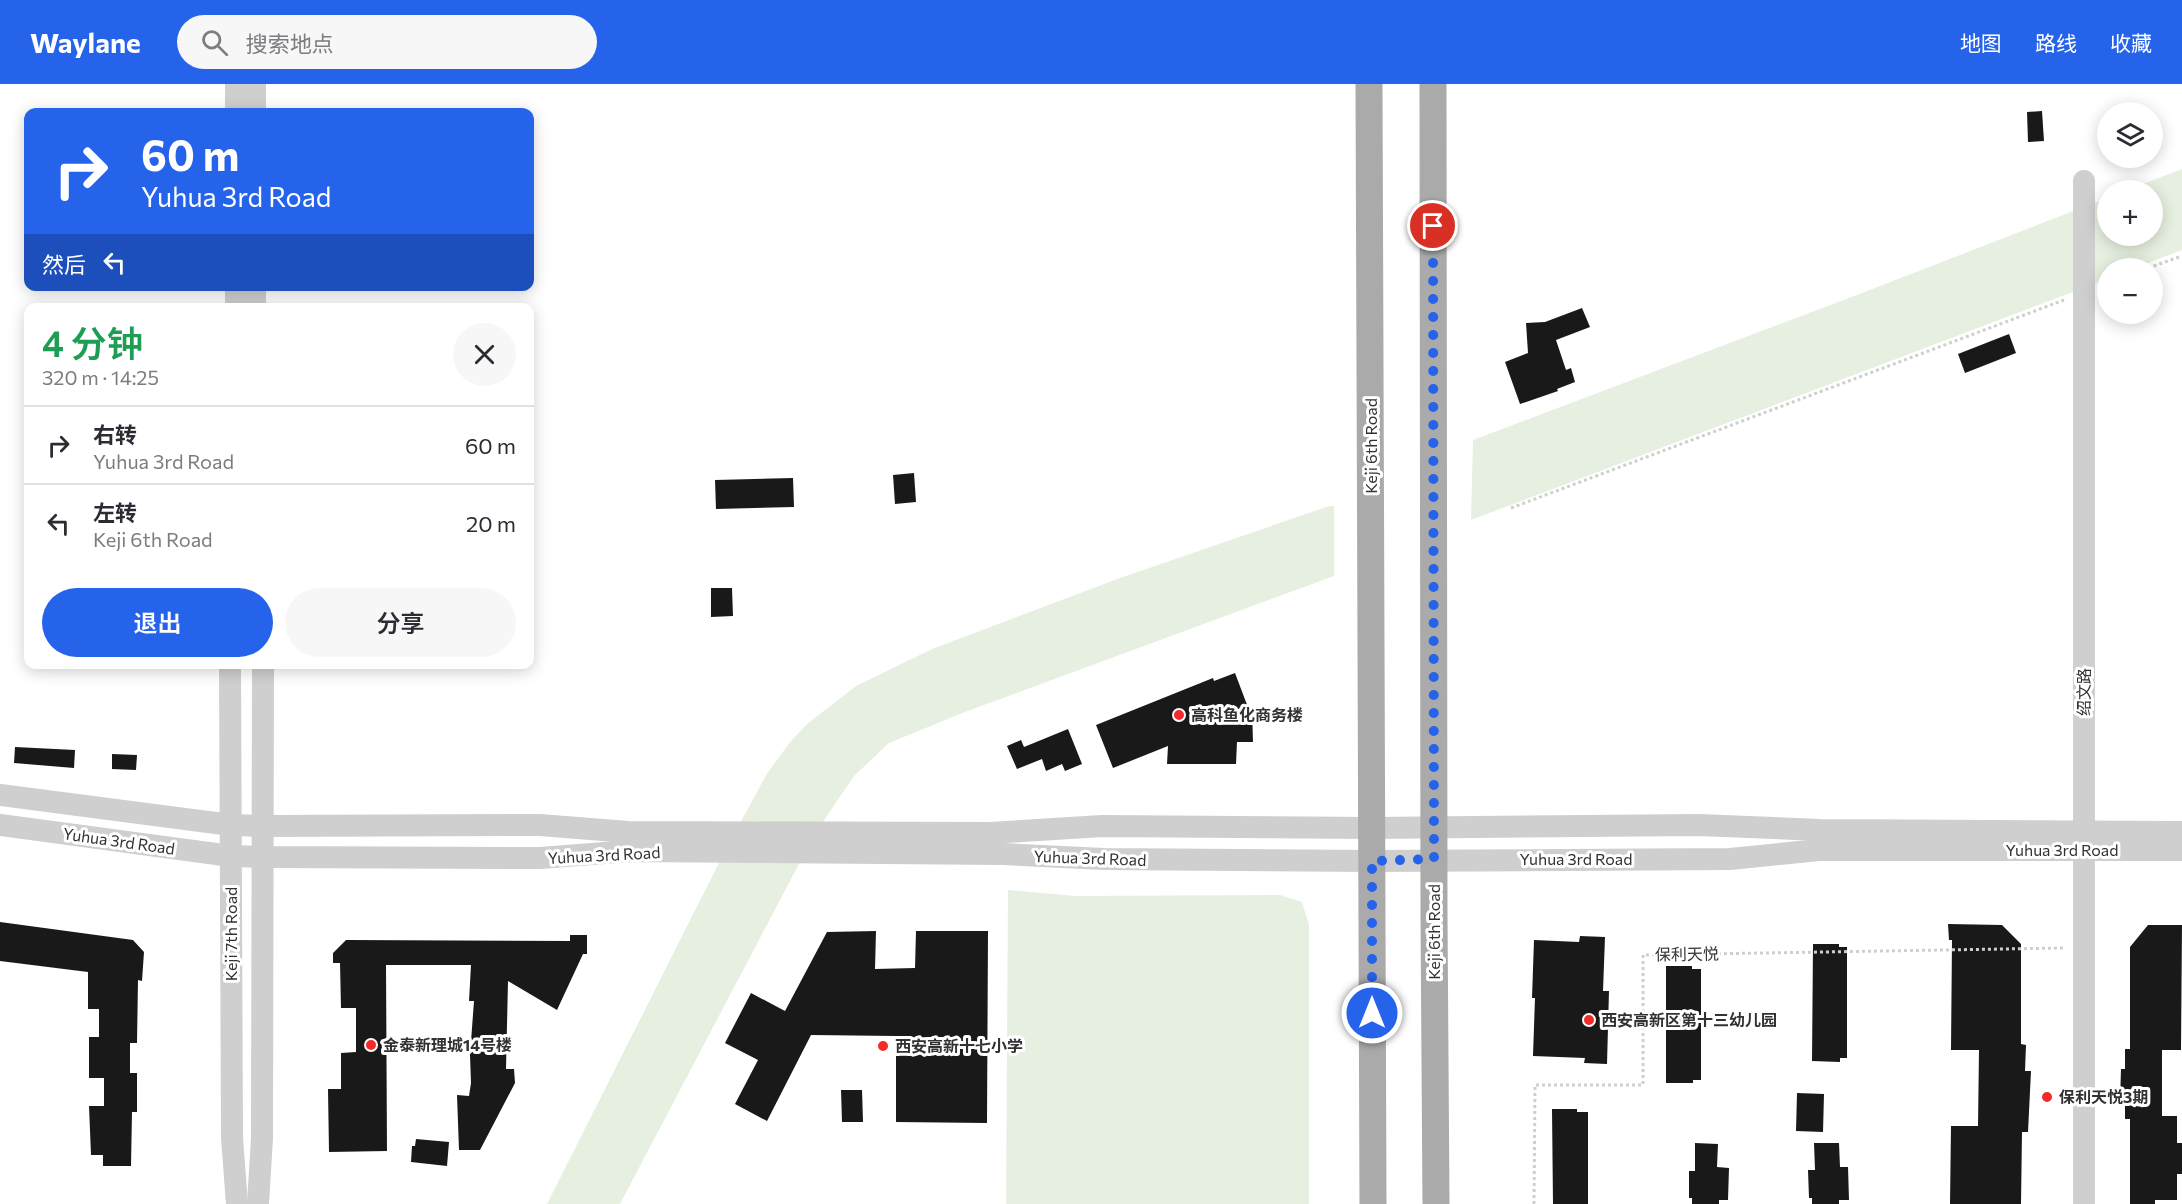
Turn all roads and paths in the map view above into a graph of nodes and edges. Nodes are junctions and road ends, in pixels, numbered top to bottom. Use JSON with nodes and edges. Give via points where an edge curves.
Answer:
{"nodes":[{"id":1,"x":236,"y":84,"type":"edge"},
{"id":2,"x":255,"y":84,"type":"edge"},
{"id":3,"x":1369,"y":84,"type":"edge"},
{"id":4,"x":1433,"y":84,"type":"edge"},
{"id":5,"x":236,"y":108,"type":"edge"},
{"id":6,"x":255,"y":108,"type":"edge"},
{"id":7,"x":2084,"y":181,"type":"dead end"},
{"id":8,"x":2182,"y":256,"type":"edge"},
{"id":9,"x":2163,"y":263,"type":"edge"},
{"id":10,"x":2084,"y":293,"type":"junction"},
{"id":11,"x":1511,"y":508,"type":"dead end"},
{"id":12,"x":230,"y":669,"type":"edge"},
{"id":13,"x":263,"y":669,"type":"edge"},
{"id":14,"x":0,"y":795,"type":"edge"},
{"id":15,"x":161,"y":816,"type":"junction"},
{"id":16,"x":0,"y":825,"type":"edge"},
{"id":17,"x":231,"y":825,"type":"junction"},
{"id":18,"x":262,"y":826,"type":"junction"},
{"id":19,"x":330,"y":826,"type":"junction"},
{"id":20,"x":1434,"y":826,"type":"junction"},
{"id":21,"x":1372,"y":828,"type":"junction"},
{"id":22,"x":2182,"y":832,"type":"edge"},
{"id":23,"x":2084,"y":841,"type":"junction"},
{"id":24,"x":158,"y":847,"type":"junction"},
{"id":25,"x":2182,"y":850,"type":"edge"},
{"id":26,"x":231,"y":856,"type":"junction"},
{"id":27,"x":262,"y":857,"type":"junction"},
{"id":28,"x":330,"y":858,"type":"junction"},
{"id":29,"x":1434,"y":859,"type":"junction"},
{"id":30,"x":1372,"y":861,"type":"junction"},
{"id":31,"x":2051,"y":948,"type":"dead end"},
{"id":32,"x":237,"y":1204,"type":"edge"},
{"id":33,"x":258,"y":1204,"type":"edge"},
{"id":34,"x":1373,"y":1204,"type":"edge"},
{"id":35,"x":1436,"y":1204,"type":"edge"},
{"id":36,"x":1534,"y":1204,"type":"edge"},
{"id":37,"x":2084,"y":1204,"type":"edge"}],
"edges":[{"from":1,"to":5,"type":"street"},
{"from":2,"to":6,"type":"street"},
{"from":3,"to":21,"type":"main road","name":"Keji 6th Road"},
{"from":4,"to":20,"type":"main road","name":"Keji 6th Road"},
{"from":7,"to":10,"type":"street","name":"绍文路"},
{"from":8,"to":9,"type":"path"},
{"from":10,"to":11,"type":"path"},
{"from":10,"to":23,"type":"street","name":"绍文路"},
{"from":12,"to":17,"type":"street","name":"Keji 7th Road"},
{"from":13,"to":18,"type":"street","name":"Keji 7th Road"},
{"from":14,"to":15,"type":"street","name":"Yuhua 3rd Road"},
{"from":15,"to":17,"type":"street","name":"Yuhua 3rd Road"},
{"from":15,"to":24,"type":"street"},
{"from":16,"to":24,"type":"street","name":"Yuhua 3rd Road"},
{"from":17,"to":18,"type":"street","name":"Yuhua 3rd Road"},
{"from":17,"to":26,"type":"street","name":"Keji 7th Road"},
{"from":18,"to":19,"type":"street","name":"Yuhua 3rd Road"},
{"from":18,"to":27,"type":"street","name":"Keji 7th Road"},
{"from":19,"to":21,"type":"street","name":"Yuhua 3rd Road","via":[[540,825],[628,832],[990,833],[1102,826]]},
{"from":19,"to":28,"type":"street"},
{"from":20,"to":21,"type":"street","name":"Yuhua 3rd Road"},
{"from":20,"to":23,"type":"street","name":"Yuhua 3rd Road","via":[[1699,825]]},
{"from":20,"to":29,"type":"main road","name":"Keji 6th Road"},
{"from":21,"to":30,"type":"main road","name":"Keji 6th Road"},
{"from":22,"to":23,"type":"street","name":"Yuhua 3rd Road"},
{"from":23,"to":25,"type":"street","name":"Yuhua 3rd Road"},
{"from":23,"to":29,"type":"street","name":"Yuhua 3rd Road","via":[[1819,850],[1730,859]]},
{"from":23,"to":37,"type":"street","name":"绍文路"},
{"from":24,"to":26,"type":"street","name":"Yuhua 3rd Road"},
{"from":26,"to":27,"type":"street","name":"Yuhua 3rd Road"},
{"from":26,"to":32,"type":"street","name":"Keji 7th Road","via":[[232,1138]]},
{"from":27,"to":28,"type":"street","name":"Yuhua 3rd Road"},
{"from":27,"to":33,"type":"street","name":"Keji 7th Road","via":[[262,1138]]},
{"from":28,"to":30,"type":"street","name":"Yuhua 3rd Road","via":[[540,858],[641,851]]},
{"from":29,"to":30,"type":"street","name":"Yuhua 3rd Road"},
{"from":29,"to":35,"type":"main road","name":"Keji 6th Road"},
{"from":30,"to":34,"type":"main road","name":"Keji 6th Road"},
{"from":31,"to":36,"type":"path","name":"保利天悦","via":[[1643,955],[1643,1085],[1535,1085]]}]}
